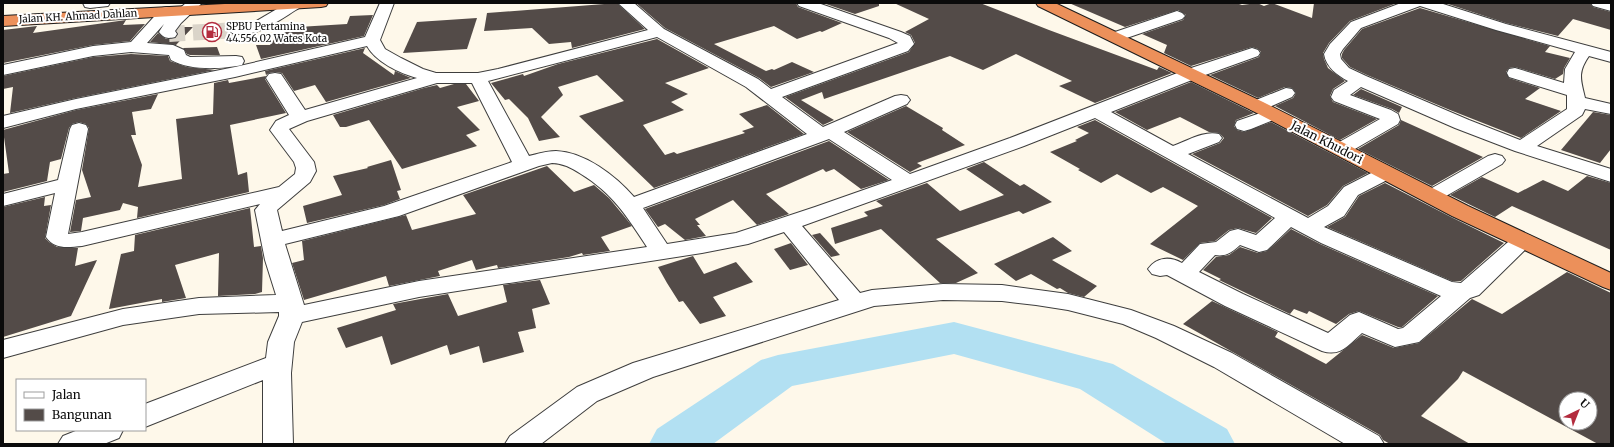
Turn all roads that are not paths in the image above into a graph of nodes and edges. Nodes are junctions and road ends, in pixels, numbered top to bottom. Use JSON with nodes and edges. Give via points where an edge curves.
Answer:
{"nodes":[{"id":1,"x":321,"y":3,"type":"edge"},
{"id":2,"x":387,"y":3,"type":"edge"},
{"id":3,"x":624,"y":3,"type":"edge"},
{"id":4,"x":804,"y":3,"type":"edge"},
{"id":5,"x":1043,"y":3,"type":"edge"},
{"id":6,"x":1415,"y":3,"type":"edge"},
{"id":7,"x":1425,"y":3,"type":"edge"},
{"id":8,"x":1598,"y":3,"type":"edge"},
{"id":9,"x":294,"y":5,"type":"junction"},
{"id":10,"x":190,"y":7,"type":"edge"},
{"id":11,"x":1611,"y":7,"type":"edge"},
{"id":12,"x":167,"y":11,"type":"junction"},
{"id":13,"x":1177,"y":16,"type":"dead end"},
{"id":14,"x":3,"y":20,"type":"edge"},
{"id":15,"x":237,"y":30,"type":"tunnel mouth"},
{"id":16,"x":659,"y":32,"type":"junction"},
{"id":17,"x":169,"y":34,"type":"dead end"},
{"id":18,"x":1115,"y":37,"type":"junction"},
{"id":19,"x":1540,"y":38,"type":"junction"},
{"id":20,"x":372,"y":40,"type":"junction"},
{"id":21,"x":1611,"y":44,"type":"edge"},
{"id":22,"x":135,"y":47,"type":"junction"},
{"id":23,"x":1585,"y":50,"type":"junction"},
{"id":24,"x":1252,"y":53,"type":"dead end"},
{"id":25,"x":1611,"y":57,"type":"edge"},
{"id":26,"x":3,"y":70,"type":"edge"},
{"id":27,"x":244,"y":70,"type":"junction"},
{"id":28,"x":1515,"y":73,"type":"dead end"},
{"id":29,"x":1191,"y":74,"type":"junction"},
{"id":30,"x":275,"y":78,"type":"dead end"},
{"id":31,"x":436,"y":78,"type":"junction"},
{"id":32,"x":478,"y":78,"type":"junction"},
{"id":33,"x":1360,"y":80,"type":"junction"},
{"id":34,"x":1286,"y":93,"type":"dead end"},
{"id":35,"x":768,"y":96,"type":"junction"},
{"id":36,"x":1576,"y":96,"type":"junction"},
{"id":37,"x":901,"y":100,"type":"dead end"},
{"id":38,"x":1611,"y":109,"type":"edge"},
{"id":39,"x":1264,"y":110,"type":"junction"},
{"id":40,"x":1098,"y":112,"type":"junction"},
{"id":41,"x":300,"y":117,"type":"junction"},
{"id":42,"x":3,"y":122,"type":"edge"},
{"id":43,"x":1244,"y":125,"type":"dead end"},
{"id":44,"x":79,"y":129,"type":"dead end"},
{"id":45,"x":825,"y":133,"type":"junction"},
{"id":46,"x":1212,"y":138,"type":"dead end"},
{"id":47,"x":1522,"y":147,"type":"junction"},
{"id":48,"x":1341,"y":149,"type":"junction"},
{"id":49,"x":1172,"y":153,"type":"junction"},
{"id":50,"x":1495,"y":160,"type":"dead end"},
{"id":51,"x":523,"y":164,"type":"junction"},
{"id":52,"x":1386,"y":173,"type":"junction"},
{"id":53,"x":1611,"y":176,"type":"edge"},
{"id":54,"x":908,"y":181,"type":"junction"},
{"id":55,"x":67,"y":184,"type":"junction"},
{"id":56,"x":288,"y":191,"type":"junction"},
{"id":57,"x":1432,"y":196,"type":"junction"},
{"id":58,"x":3,"y":200,"type":"edge"},
{"id":59,"x":631,"y":205,"type":"junction"},
{"id":60,"x":1298,"y":222,"type":"junction"},
{"id":61,"x":788,"y":223,"type":"junction"},
{"id":62,"x":273,"y":240,"type":"junction"},
{"id":63,"x":1524,"y":241,"type":"junction"},
{"id":64,"x":662,"y":252,"type":"junction"},
{"id":65,"x":1160,"y":269,"type":"dead end"},
{"id":66,"x":1184,"y":274,"type":"junction"},
{"id":67,"x":1611,"y":282,"type":"edge"},
{"id":68,"x":1460,"y":292,"type":"junction"},
{"id":69,"x":855,"y":303,"type":"junction"},
{"id":70,"x":292,"y":310,"type":"junction"},
{"id":71,"x":3,"y":349,"type":"edge"},
{"id":72,"x":278,"y":364,"type":"junction"},
{"id":73,"x":146,"y":416,"type":"edge"},
{"id":74,"x":106,"y":431,"type":"edge"},
{"id":75,"x":73,"y":444,"type":"edge"},
{"id":76,"x":278,"y":444,"type":"edge"},
{"id":77,"x":520,"y":444,"type":"edge"},
{"id":78,"x":1369,"y":444,"type":"edge"}],
"edges":[{"from":1,"to":9,"type":"highway","name":"Jalan KH. Ahmad Dahlan"},
{"from":2,"to":20,"type":"street"},
{"from":3,"to":16,"type":"street"},
{"from":4,"to":35,"type":"street","via":[[895,34],[904,39],[906,44],[902,48]]},
{"from":5,"to":18,"type":"highway","name":"Jalan Khudori"},
{"from":6,"to":33,"type":"street","via":[[1364,21],[1348,32],[1336,47],[1332,54],[1333,60],[1343,72]]},
{"from":7,"to":19,"type":"street"},
{"from":8,"to":11,"type":"street"},
{"from":9,"to":10,"type":"highway","name":"Jalan KH. Ahmad Dahlan"},
{"from":9,"to":15,"type":"street","via":[[257,27]]},
{"from":10,"to":12,"type":"highway","name":"Jalan KH. Ahmad Dahlan"},
{"from":10,"to":17,"type":"street","via":[[168,30]]},
{"from":12,"to":14,"type":"highway","name":"Jalan KH. Ahmad Dahlan"},
{"from":12,"to":22,"type":"street"},
{"from":13,"to":18,"type":"street"},
{"from":16,"to":32,"type":"street"},
{"from":16,"to":35,"type":"street","via":[[752,83]]},
{"from":18,"to":29,"type":"highway","name":"Jalan Khudori"},
{"from":19,"to":21,"type":"street","via":[[1552,31],[1562,30]]},
{"from":19,"to":23,"type":"street"},
{"from":20,"to":27,"type":"street"},
{"from":20,"to":31,"type":"street","via":[[379,52],[395,62],[417,73]]},
{"from":22,"to":26,"type":"street","via":[[93,51]]},
{"from":22,"to":27,"type":"street","via":[[173,50],[178,53],[177,57],[181,61],[190,63],[239,62],[244,64]]},
{"from":23,"to":25,"type":"street"},
{"from":23,"to":36,"type":"street","via":[[1573,69],[1571,78]]},
{"from":24,"to":29,"type":"street"},
{"from":27,"to":42,"type":"street","via":[[76,104]]},
{"from":28,"to":36,"type":"street"},
{"from":29,"to":39,"type":"highway","name":"Jalan Khudori"},
{"from":29,"to":40,"type":"street"},
{"from":30,"to":41,"type":"street"},
{"from":31,"to":32,"type":"street"},
{"from":31,"to":41,"type":"street"},
{"from":32,"to":51,"type":"street"},
{"from":33,"to":47,"type":"street"},
{"from":33,"to":48,"type":"street","via":[[1340,94],[1340,97],[1391,118]]},
{"from":34,"to":39,"type":"street"},
{"from":35,"to":45,"type":"street"},
{"from":36,"to":38,"type":"street"},
{"from":36,"to":47,"type":"street","via":[[1576,112]]},
{"from":37,"to":45,"type":"street"},
{"from":39,"to":43,"type":"street"},
{"from":39,"to":48,"type":"highway","name":"Jalan Khudori"},
{"from":40,"to":49,"type":"street"},
{"from":40,"to":54,"type":"street"},
{"from":41,"to":56,"type":"street","via":[[283,124],[279,130],[305,164],[306,170],[303,178]]},
{"from":44,"to":55,"type":"street"},
{"from":45,"to":54,"type":"street"},
{"from":45,"to":59,"type":"street"},
{"from":46,"to":49,"type":"street"},
{"from":47,"to":53,"type":"street"},
{"from":48,"to":52,"type":"highway","name":"Jalan Khudori"},
{"from":49,"to":60,"type":"street"},
{"from":50,"to":57,"type":"street"},
{"from":51,"to":59,"type":"street","via":[[550,157],[563,158],[604,178]]},
{"from":51,"to":62,"type":"street","via":[[391,211]]},
{"from":52,"to":57,"type":"highway","name":"Jalan Khudori"},
{"from":52,"to":60,"type":"street","via":[[1351,191],[1336,211]]},
{"from":54,"to":61,"type":"street"},
{"from":55,"to":56,"type":"street","via":[[57,232],[57,237],[64,241]]},
{"from":55,"to":58,"type":"street"},
{"from":56,"to":62,"type":"street","via":[[271,203],[266,210]]},
{"from":57,"to":63,"type":"highway","name":"Jalan Khudori"},
{"from":59,"to":64,"type":"street"},
{"from":60,"to":66,"type":"street","via":[[1258,245],[1238,236],[1221,249],[1208,249]]},
{"from":60,"to":68,"type":"street","via":[[1376,259],[1446,289]]},
{"from":61,"to":64,"type":"street","via":[[740,239]]},
{"from":61,"to":69,"type":"street"},
{"from":62,"to":70,"type":"street"},
{"from":63,"to":67,"type":"highway","name":"Jalan Khudori"},
{"from":63,"to":68,"type":"street","via":[[1470,289]]},
{"from":64,"to":70,"type":"street"},
{"from":65,"to":66,"type":"street","via":[[1168,265]]},
{"from":66,"to":68,"type":"street","via":[[1331,345],[1358,321],[1395,338],[1410,336]]},
{"from":69,"to":77,"type":"street","via":[[643,370],[587,394]]},
{"from":69,"to":78,"type":"street","via":[[872,298],[944,292],[1002,293],[1091,307],[1138,321],[1211,354]]},
{"from":70,"to":71,"type":"street","via":[[199,306],[123,317]]},
{"from":70,"to":72,"type":"street","via":[[281,342]]},
{"from":72,"to":73,"type":"street"},
{"from":72,"to":76,"type":"street"},
{"from":74,"to":75,"type":"street"}]}
